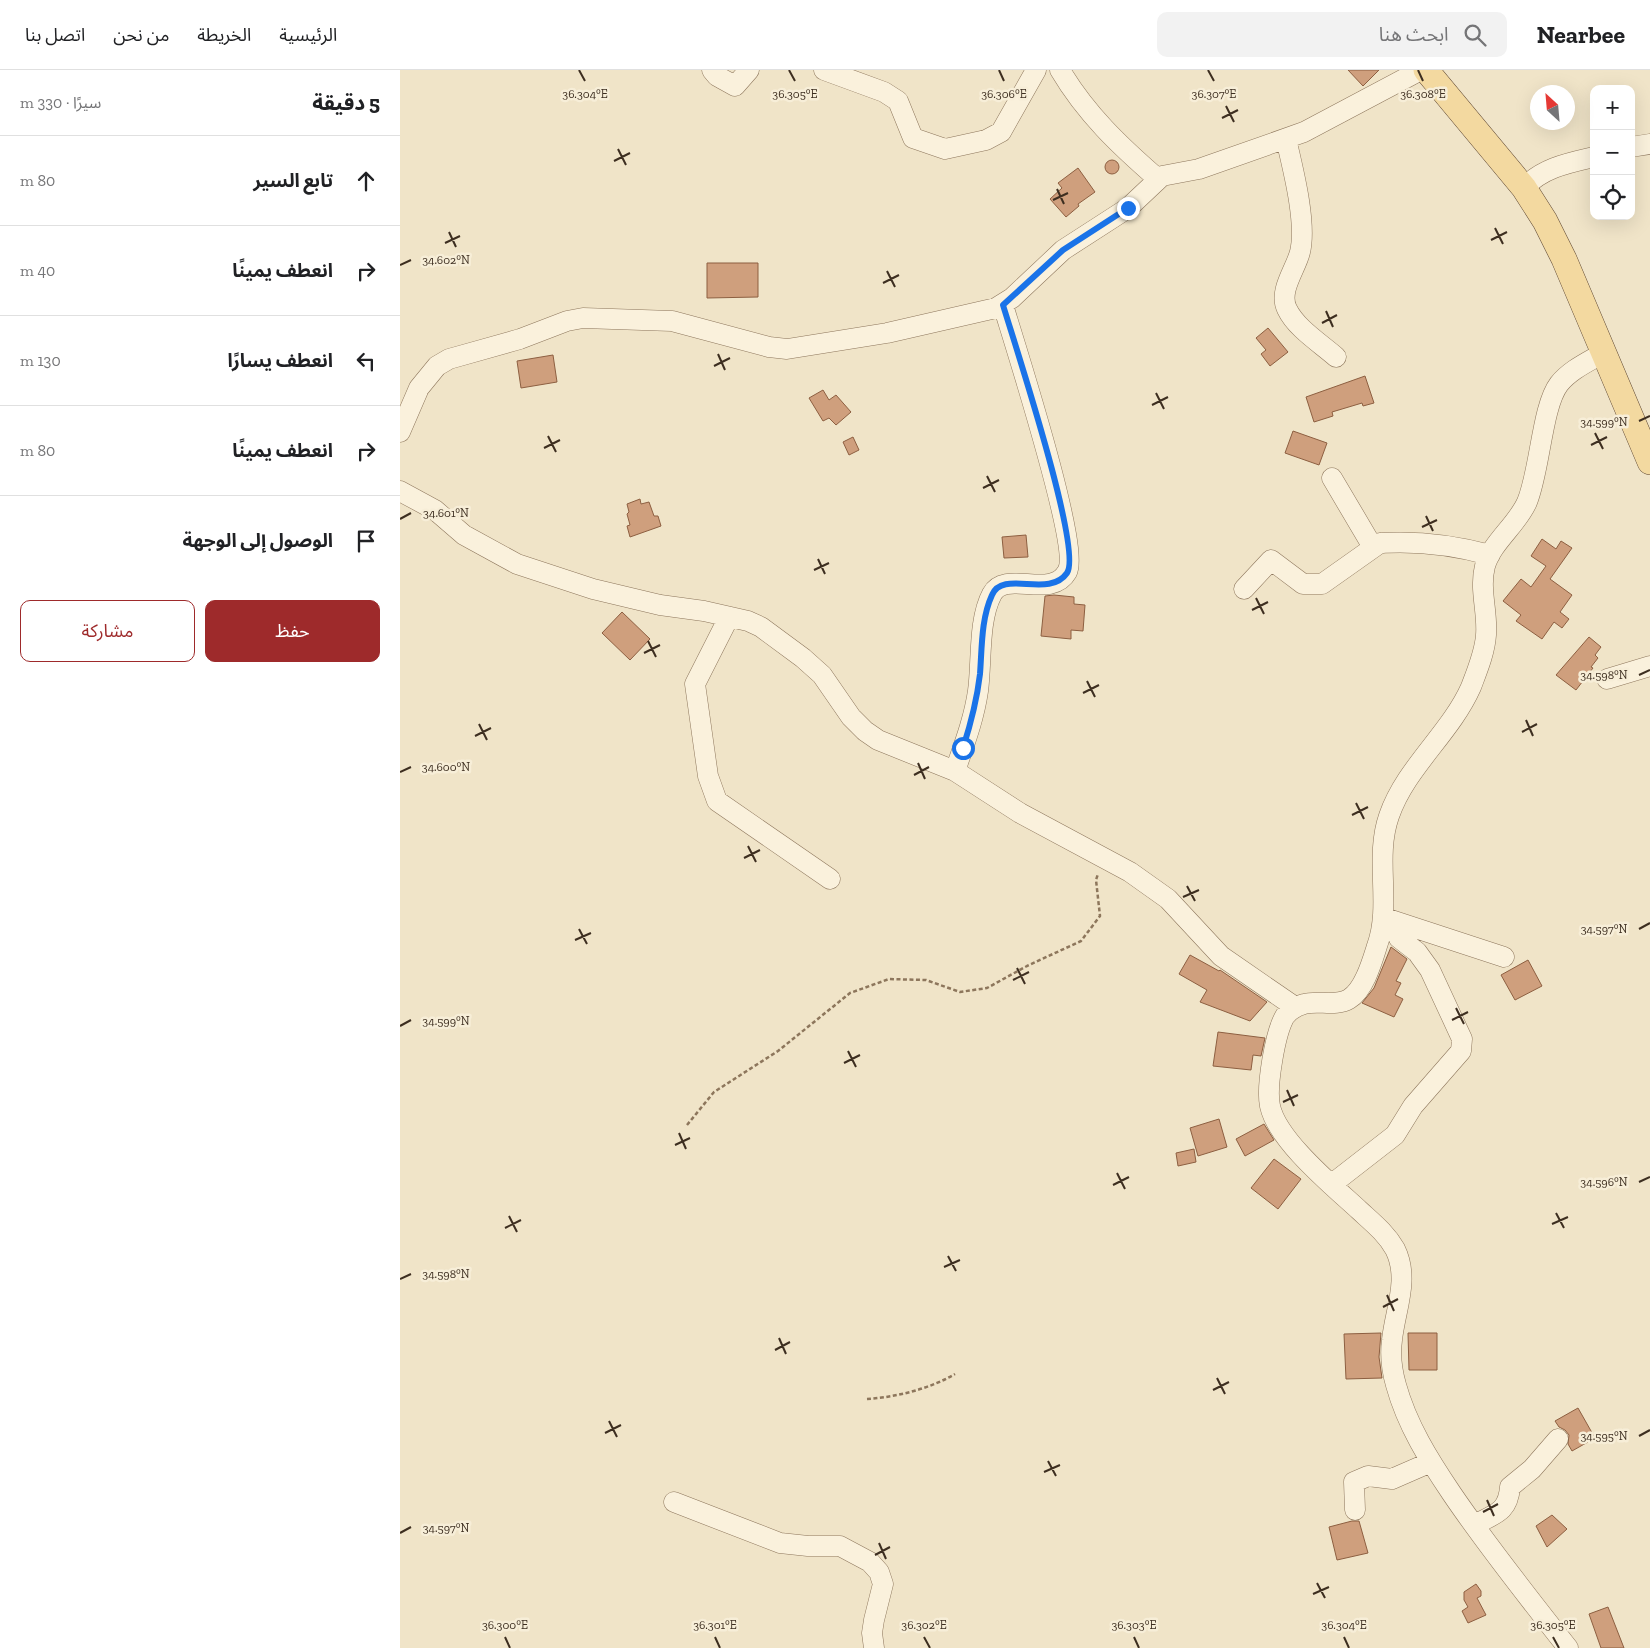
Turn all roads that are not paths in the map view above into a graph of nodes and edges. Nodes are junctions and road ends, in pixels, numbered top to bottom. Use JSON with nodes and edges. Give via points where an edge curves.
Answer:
{"nodes":[{"id":1,"x":712,"y":70,"type":"edge"},
{"id":2,"x":749,"y":70,"type":"edge"},
{"id":3,"x":824,"y":70,"type":"edge"},
{"id":4,"x":1036,"y":70,"type":"edge"},
{"id":5,"x":1060,"y":70,"type":"edge"},
{"id":6,"x":1421,"y":70,"type":"edge"},
{"id":7,"x":1426,"y":70,"type":"edge"},
{"id":8,"x":1286,"y":139,"type":"junction"},
{"id":9,"x":1650,"y":144,"type":"edge"},
{"id":10,"x":1635,"y":146,"type":"edge"},
{"id":11,"x":1590,"y":157,"type":"edge"},
{"id":12,"x":1158,"y":179,"type":"junction"},
{"id":13,"x":1524,"y":188,"type":"junction"},
{"id":14,"x":1003,"y":305,"type":"junction"},
{"id":15,"x":1603,"y":353,"type":"junction"},
{"id":16,"x":1336,"y":357,"type":"dead end"},
{"id":17,"x":400,"y":432,"type":"edge"},
{"id":18,"x":1650,"y":462,"type":"edge"},
{"id":19,"x":1332,"y":478,"type":"dead end"},
{"id":20,"x":400,"y":491,"type":"edge"},
{"id":21,"x":1380,"y":543,"type":"junction"},
{"id":22,"x":1490,"y":555,"type":"junction"},
{"id":23,"x":1244,"y":589,"type":"dead end"},
{"id":24,"x":729,"y":617,"type":"junction"},
{"id":25,"x":1650,"y":666,"type":"edge"},
{"id":26,"x":1607,"y":680,"type":"dead end"},
{"id":27,"x":955,"y":771,"type":"junction"},
{"id":28,"x":830,"y":879,"type":"dead end"},
{"id":29,"x":1392,"y":920,"type":"junction"},
{"id":30,"x":1504,"y":957,"type":"dead end"},
{"id":31,"x":1295,"y":1007,"type":"junction"},
{"id":32,"x":1332,"y":1184,"type":"junction"},
{"id":33,"x":1558,"y":1439,"type":"dead end"},
{"id":34,"x":1431,"y":1462,"type":"junction"},
{"id":35,"x":674,"y":1502,"type":"dead end"},
{"id":36,"x":1355,"y":1510,"type":"dead end"},
{"id":37,"x":1474,"y":1524,"type":"junction"},
{"id":38,"x":874,"y":1648,"type":"edge"},
{"id":39,"x":1568,"y":1648,"type":"edge"}],
"edges":[{"from":1,"to":2,"type":"street","via":[[735,86]]},
{"from":3,"to":4,"type":"street","via":[[891,96],[898,101],[913,138],[945,149],[986,140],[1001,132]]},
{"from":5,"to":12,"type":"street","via":[[1100,125]]},
{"from":6,"to":8,"type":"street","via":[[1318,126]]},
{"from":7,"to":13,"type":"main road"},
{"from":8,"to":12,"type":"street","via":[[1199,169],[1166,174]]},
{"from":8,"to":16,"type":"street","via":[[1302,235],[1300,253],[1284,304],[1297,323]]},
{"from":9,"to":10,"type":"street"},
{"from":11,"to":13,"type":"street","via":[[1550,169]]},
{"from":12,"to":14,"type":"street","via":[[1128,208],[1063,250]]},
{"from":13,"to":15,"type":"main road","via":[[1564,259]]},
{"from":14,"to":17,"type":"street","via":[[887,333],[787,349],[672,322],[600,318],[567,321],[520,339],[449,359],[437,366],[419,388]]},
{"from":14,"to":27,"type":"street","via":[[1044,441],[1065,528],[1070,564],[1066,574],[1052,583],[1003,585],[993,592],[983,635],[974,709]]},
{"from":15,"to":18,"type":"main road"},
{"from":15,"to":22,"type":"street","via":[[1567,376],[1555,391],[1539,463],[1525,506]]},
{"from":19,"to":21,"type":"street","via":[[1371,544]]},
{"from":20,"to":24,"type":"street","via":[[435,510],[464,535],[517,564],[593,589]]},
{"from":21,"to":22,"type":"street","via":[[1405,541],[1454,546]]},
{"from":21,"to":23,"type":"street","via":[[1322,584],[1303,584],[1271,560]]},
{"from":22,"to":29,"type":"street","via":[[1483,584],[1486,635],[1472,684],[1463,703],[1404,785],[1388,819],[1381,881]]},
{"from":24,"to":27,"type":"street","via":[[761,627],[803,658],[822,675],[851,717],[878,740]]},
{"from":24,"to":28,"type":"street","via":[[695,684],[708,776],[716,801]]},
{"from":25,"to":26,"type":"street"},
{"from":27,"to":31,"type":"street","via":[[1013,809],[1130,872],[1163,895],[1221,956]]},
{"from":29,"to":30,"type":"street"},
{"from":29,"to":31,"type":"street","via":[[1361,986],[1353,996],[1338,1003],[1315,1002]]},
{"from":29,"to":32,"type":"street","via":[[1399,938],[1417,952],[1430,970],[1462,1040],[1461,1051],[1413,1106],[1395,1135]]},
{"from":31,"to":32,"type":"street","via":[[1286,1015],[1280,1032],[1269,1078],[1270,1106],[1280,1131]]},
{"from":32,"to":34,"type":"street","via":[[1382,1230],[1399,1258],[1401,1290],[1392,1336],[1393,1372],[1411,1426]]},
{"from":33,"to":37,"type":"street","via":[[1532,1470],[1510,1487],[1509,1502],[1500,1512]]},
{"from":34,"to":36,"type":"street","via":[[1392,1479],[1368,1476],[1354,1482]]},
{"from":34,"to":37,"type":"street"},
{"from":35,"to":38,"type":"street","via":[[780,1544],[840,1546],[870,1562],[883,1584],[874,1620]]},
{"from":37,"to":39,"type":"street"}]}
